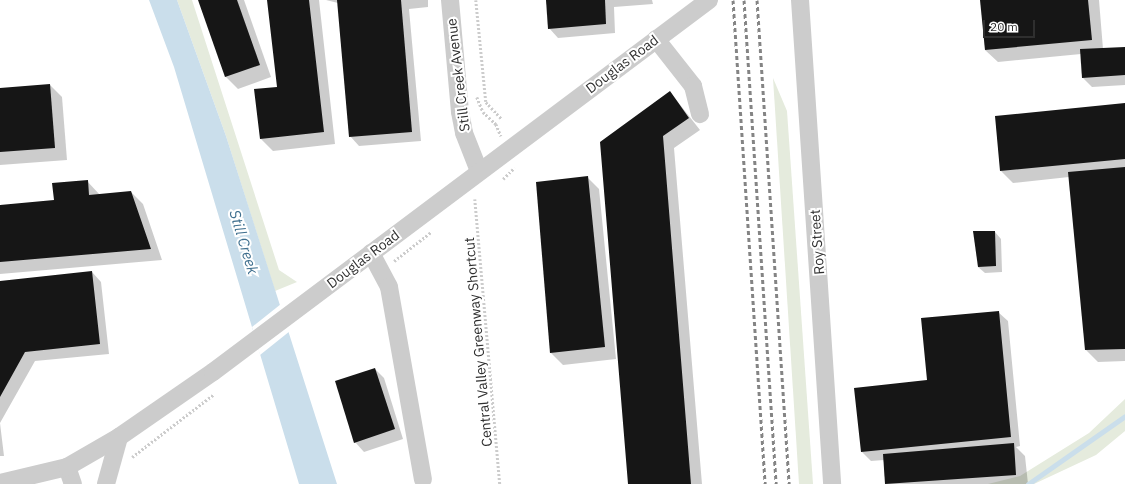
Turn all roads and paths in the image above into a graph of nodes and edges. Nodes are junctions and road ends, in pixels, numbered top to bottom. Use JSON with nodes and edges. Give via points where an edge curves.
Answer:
{"nodes":[{"id":1,"x":450,"y":0,"type":"edge"},
{"id":2,"x":476,"y":0,"type":"edge"},
{"id":3,"x":709,"y":0,"type":"edge"},
{"id":4,"x":800,"y":0,"type":"edge"},
{"id":5,"x":656,"y":39,"type":"junction"},
{"id":6,"x":476,"y":89,"type":"dead end"},
{"id":7,"x":700,"y":114,"type":"dead end"},
{"id":8,"x":502,"y":119,"type":"dead end"},
{"id":9,"x":496,"y":124,"type":"dead end"},
{"id":10,"x":479,"y":171,"type":"junction"},
{"id":11,"x":475,"y":199,"type":"dead end"},
{"id":12,"x":371,"y":253,"type":"junction"},
{"id":13,"x":220,"y":390,"type":"dead end"},
{"id":14,"x":119,"y":437,"type":"junction"},
{"id":15,"x":128,"y":462,"type":"dead end"},
{"id":16,"x":67,"y":467,"type":"junction"},
{"id":17,"x":423,"y":479,"type":"dead end"},
{"id":18,"x":0,"y":484,"type":"edge"},
{"id":19,"x":73,"y":484,"type":"edge"},
{"id":20,"x":106,"y":484,"type":"edge"},
{"id":21,"x":500,"y":484,"type":"edge"},
{"id":22,"x":832,"y":484,"type":"edge"}],
"edges":[{"from":1,"to":10,"type":"street","name":"Still Creek Avenue","via":[[460,112],[464,133]]},
{"from":2,"to":8,"type":"path","via":[[486,102]]},
{"from":3,"to":5,"type":"street","name":"Douglas Road"},
{"from":4,"to":22,"type":"street","name":"Roy Street"},
{"from":5,"to":7,"type":"street","via":[[693,86]]},
{"from":5,"to":10,"type":"street","name":"Douglas Road"},
{"from":6,"to":9,"type":"path","via":[[483,112]]},
{"from":10,"to":12,"type":"street","name":"Douglas Road"},
{"from":11,"to":21,"type":"path","name":"Central Valley Greenway Shortcut"},
{"from":12,"to":14,"type":"street","name":"Douglas Road"},
{"from":12,"to":17,"type":"street","via":[[389,287]]},
{"from":13,"to":15,"type":"path"},
{"from":14,"to":16,"type":"street","name":"Douglas Road"},
{"from":14,"to":20,"type":"street"},
{"from":16,"to":18,"type":"street","name":"Douglas Road"},
{"from":16,"to":19,"type":"street"}]}
